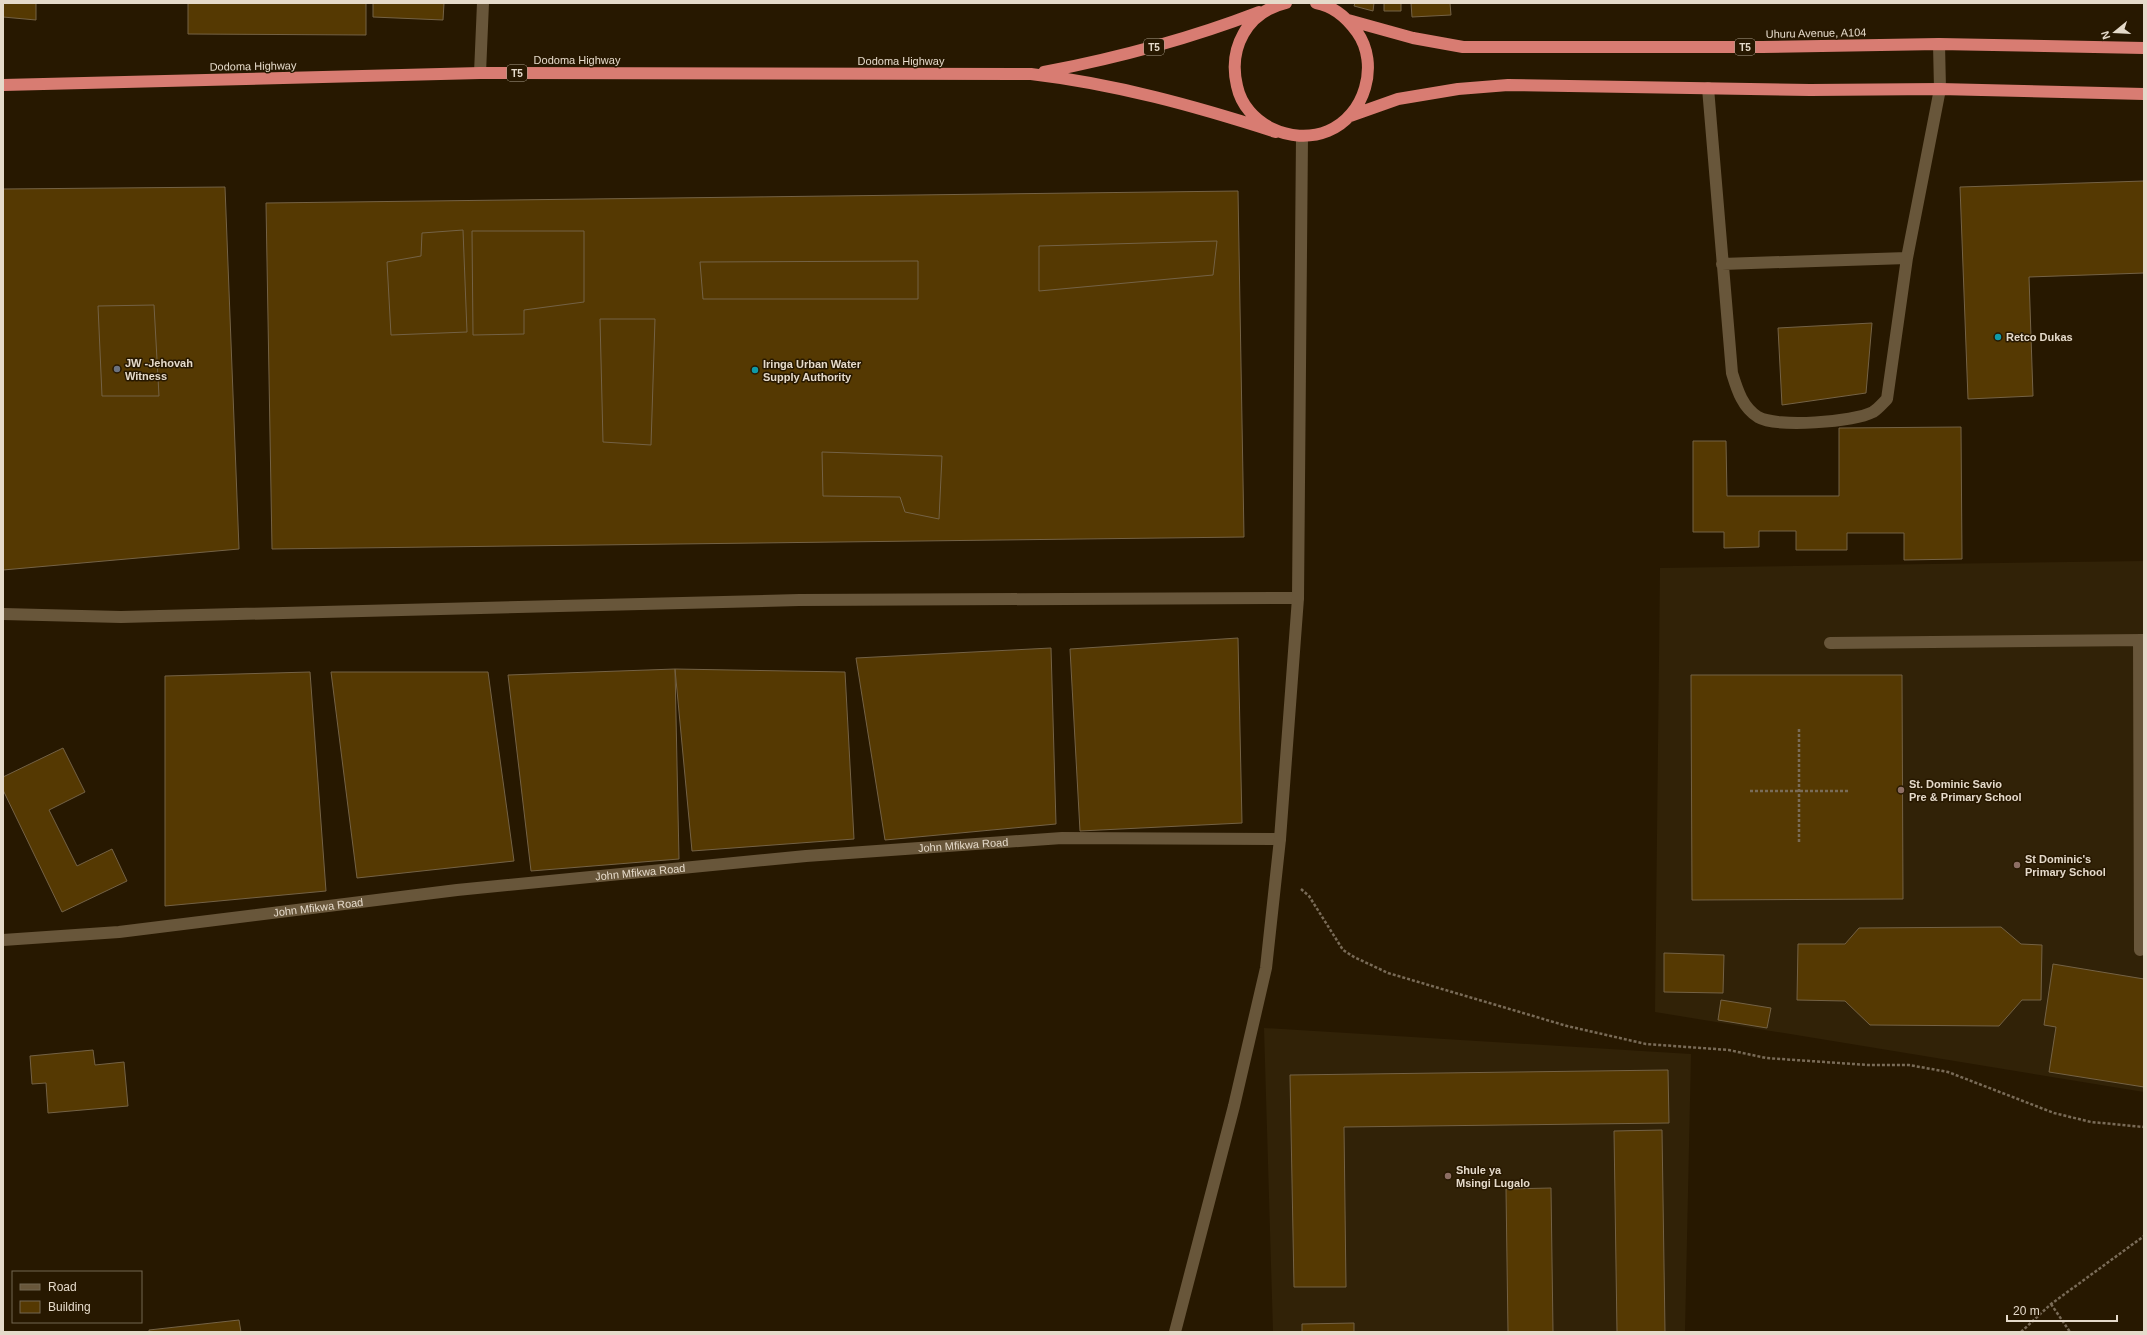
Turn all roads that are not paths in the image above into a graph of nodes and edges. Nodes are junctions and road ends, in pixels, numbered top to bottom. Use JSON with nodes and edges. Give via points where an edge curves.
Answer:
{"nodes":[{"id":1,"x":483,"y":3,"type":"edge"},
{"id":2,"x":1286,"y":3,"type":"edge"},
{"id":3,"x":1316,"y":3,"type":"edge"},
{"id":4,"x":1274,"y":6,"type":"junction"},
{"id":5,"x":1348,"y":20,"type":"junction"},
{"id":6,"x":1939,"y":44,"type":"junction"},
{"id":7,"x":2144,"y":48,"type":"edge"},
{"id":8,"x":480,"y":73,"type":"junction"},
{"id":9,"x":1031,"y":74,"type":"junction"},
{"id":10,"x":3,"y":85,"type":"edge"},
{"id":11,"x":1708,"y":88,"type":"junction"},
{"id":12,"x":1940,"y":89,"type":"junction"},
{"id":13,"x":2144,"y":94,"type":"edge"},
{"id":14,"x":1350,"y":116,"type":"junction"},
{"id":15,"x":1276,"y":132,"type":"junction"},
{"id":16,"x":1302,"y":136,"type":"junction"},
{"id":17,"x":1906,"y":258,"type":"junction"},
{"id":18,"x":1722,"y":264,"type":"junction"},
{"id":19,"x":1298,"y":598,"type":"junction"},
{"id":20,"x":3,"y":614,"type":"edge"},
{"id":21,"x":2141,"y":640,"type":"edge"},
{"id":22,"x":1830,"y":643,"type":"dead end"},
{"id":23,"x":1280,"y":839,"type":"junction"},
{"id":24,"x":3,"y":940,"type":"edge"},
{"id":25,"x":2140,"y":950,"type":"dead end"},
{"id":26,"x":1175,"y":1332,"type":"edge"}],
"edges":[{"from":1,"to":8,"type":"street"},
{"from":2,"to":4,"type":"highway"},
{"from":3,"to":5,"type":"highway","via":[[1326,5]]},
{"from":4,"to":9,"type":"highway","number":"T5","via":[[1216,28],[1145,50]]},
{"from":4,"to":15,"type":"highway","via":[[1252,20],[1238,43],[1233,69],[1239,95],[1254,117]]},
{"from":5,"to":6,"type":"highway","name":"Uhuru Avenue, A104","number":"T5","via":[[1413,38],[1463,47],[1762,48]]},
{"from":5,"to":14,"type":"highway","via":[[1364,42],[1369,68],[1364,94]]},
{"from":6,"to":7,"type":"highway","name":"Uhuru Avenue, A104","number":"T5"},
{"from":6,"to":12,"type":"street"},
{"from":8,"to":9,"type":"highway","name":"Dodoma Highway","number":"T5"},
{"from":8,"to":10,"type":"highway","name":"Dodoma Highway","number":"T5"},
{"from":9,"to":15,"type":"highway","number":"T5","via":[[1084,80],[1151,95]]},
{"from":11,"to":12,"type":"highway"},
{"from":11,"to":14,"type":"highway","via":[[1508,85],[1458,89],[1398,100]]},
{"from":11,"to":18,"type":"street"},
{"from":12,"to":13,"type":"highway"},
{"from":12,"to":17,"type":"street"},
{"from":14,"to":16,"type":"highway","via":[[1328,131]]},
{"from":15,"to":16,"type":"highway"},
{"from":16,"to":19,"type":"street"},
{"from":17,"to":18,"type":"street"},
{"from":17,"to":18,"type":"street","via":[[1887,400],[1874,411],[1844,420],[1789,423],[1758,417],[1740,399],[1732,373]]},
{"from":19,"to":20,"type":"street","via":[[799,600],[121,617]]},
{"from":19,"to":23,"type":"street"},
{"from":21,"to":22,"type":"street"},
{"from":21,"to":25,"type":"street"},
{"from":23,"to":24,"type":"street","name":"John Mfikwa Road","via":[[1062,838],[806,856],[457,890],[119,932]]},
{"from":23,"to":26,"type":"street","via":[[1266,968],[1234,1106]]}]}
